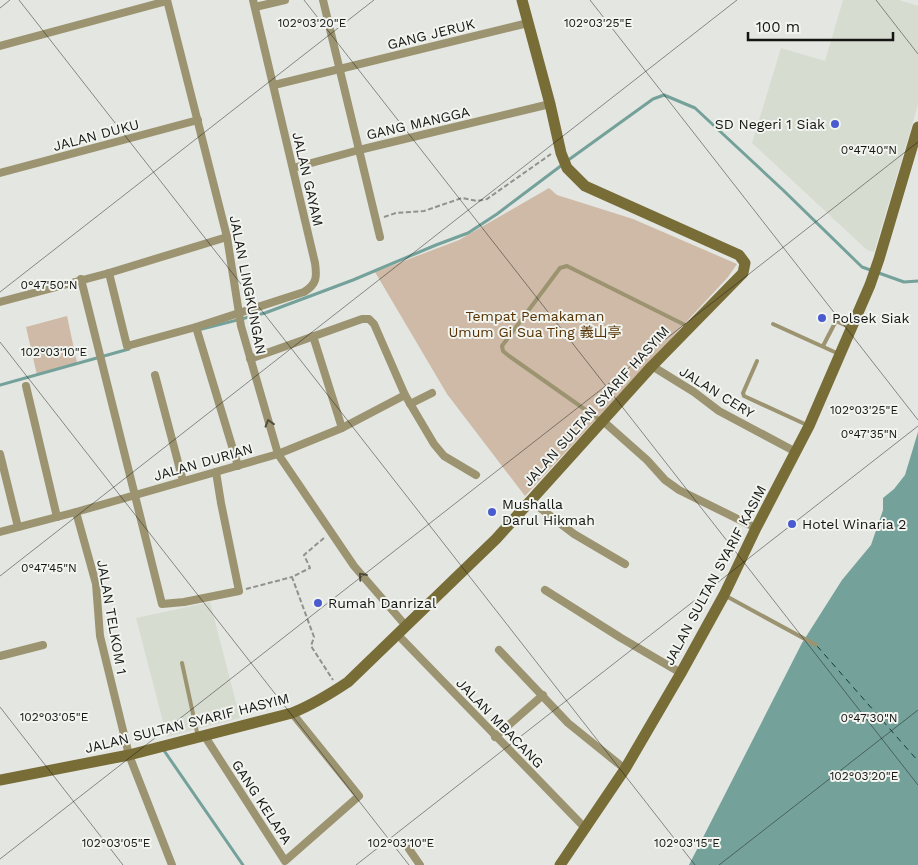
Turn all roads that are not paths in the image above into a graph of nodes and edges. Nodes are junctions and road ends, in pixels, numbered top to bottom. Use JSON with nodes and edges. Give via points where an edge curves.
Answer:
{"nodes":[{"id":1,"x":167,"y":0,"type":"edge"},
{"id":2,"x":284,"y":0,"type":"edge"},
{"id":3,"x":323,"y":0,"type":"edge"},
{"id":4,"x":522,"y":0,"type":"edge"},
{"id":5,"x":254,"y":4,"type":"edge"},
{"id":6,"x":528,"y":23,"type":"junction"},
{"id":7,"x":0,"y":46,"type":"edge"},
{"id":8,"x":340,"y":70,"type":"junction"},
{"id":9,"x":274,"y":85,"type":"junction"},
{"id":10,"x":550,"y":104,"type":"junction"},
{"id":11,"x":198,"y":120,"type":"junction"},
{"id":12,"x":918,"y":127,"type":"edge"},
{"id":13,"x":359,"y":150,"type":"junction"},
{"id":14,"x":293,"y":168,"type":"junction"},
{"id":15,"x":0,"y":174,"type":"edge"},
{"id":16,"x":227,"y":237,"type":"junction"},
{"id":17,"x":380,"y":237,"type":"dead end"},
{"id":18,"x":109,"y":273,"type":"junction"},
{"id":19,"x":81,"y":279,"type":"junction"},
{"id":20,"x":0,"y":302,"type":"edge"},
{"id":21,"x":239,"y":313,"type":"junction"},
{"id":22,"x":773,"y":324,"type":"dead end"},
{"id":23,"x":196,"y":327,"type":"junction"},
{"id":24,"x":689,"y":327,"type":"junction"},
{"id":25,"x":852,"y":328,"type":"junction"},
{"id":26,"x":313,"y":336,"type":"junction"},
{"id":27,"x":823,"y":346,"type":"junction"},
{"id":28,"x":840,"y":354,"type":"junction"},
{"id":29,"x":250,"y":359,"type":"junction"},
{"id":30,"x":757,"y":361,"type":"dead end"},
{"id":31,"x":652,"y":366,"type":"junction"},
{"id":32,"x":155,"y":375,"type":"dead end"},
{"id":33,"x":26,"y":386,"type":"dead end"},
{"id":34,"x":432,"y":393,"type":"dead end"},
{"id":35,"x":405,"y":395,"type":"junction"},
{"id":36,"x":410,"y":404,"type":"junction"},
{"id":37,"x":602,"y":421,"type":"junction"},
{"id":38,"x":809,"y":426,"type":"junction"},
{"id":39,"x":342,"y":428,"type":"junction"},
{"id":40,"x":796,"y":452,"type":"junction"},
{"id":41,"x":0,"y":454,"type":"edge"},
{"id":42,"x":278,"y":454,"type":"junction"},
{"id":43,"x":238,"y":466,"type":"junction"},
{"id":44,"x":216,"y":472,"type":"junction"},
{"id":45,"x":476,"y":475,"type":"dead end"},
{"id":46,"x":184,"y":481,"type":"junction"},
{"id":47,"x":136,"y":494,"type":"junction"},
{"id":48,"x":531,"y":500,"type":"junction"},
{"id":49,"x":76,"y":512,"type":"junction"},
{"id":50,"x":57,"y":517,"type":"junction"},
{"id":51,"x":18,"y":527,"type":"junction"},
{"id":52,"x":756,"y":528,"type":"junction"},
{"id":53,"x":0,"y":532,"type":"edge"},
{"id":54,"x":625,"y":564,"type":"dead end"},
{"id":55,"x":545,"y":590,"type":"dead end"},
{"id":56,"x":724,"y":595,"type":"junction"},
{"id":57,"x":406,"y":626,"type":"junction"},
{"id":58,"x":397,"y":634,"type":"junction"},
{"id":59,"x":43,"y":645,"type":"dead end"},
{"id":60,"x":816,"y":645,"type":"dead end"},
{"id":61,"x":499,"y":650,"type":"dead end"},
{"id":62,"x":0,"y":656,"type":"edge"},
{"id":63,"x":182,"y":663,"type":"dead end"},
{"id":64,"x":681,"y":673,"type":"junction"},
{"id":65,"x":543,"y":695,"type":"junction"},
{"id":66,"x":292,"y":713,"type":"junction"},
{"id":67,"x":201,"y":736,"type":"junction"},
{"id":68,"x":495,"y":736,"type":"junction"},
{"id":69,"x":129,"y":755,"type":"junction"},
{"id":70,"x":625,"y":769,"type":"junction"},
{"id":71,"x":0,"y":780,"type":"edge"},
{"id":72,"x":586,"y":829,"type":"junction"},
{"id":73,"x":409,"y":849,"type":"dead end"},
{"id":74,"x":286,"y":863,"type":"edge"},
{"id":75,"x":172,"y":865,"type":"edge"},
{"id":76,"x":420,"y":865,"type":"edge"},
{"id":77,"x":560,"y":865,"type":"edge"}],
"edges":[{"from":1,"to":7,"type":"street"},
{"from":1,"to":11,"type":"street","name":"JALAN LINGKUNGAN"},
{"from":2,"to":5,"type":"street"},
{"from":3,"to":8,"type":"street"},
{"from":4,"to":6,"type":"street","name":"JALAN SULTAN SYARIF HASYIM"},
{"from":5,"to":9,"type":"street","name":"JALAN GAYAM"},
{"from":6,"to":8,"type":"street","name":"GANG JERUK"},
{"from":6,"to":10,"type":"street","name":"JALAN SULTAN SYARIF HASYIM"},
{"from":8,"to":9,"type":"street","name":"GANG JERUK"},
{"from":8,"to":13,"type":"street"},
{"from":9,"to":14,"type":"street","name":"JALAN GAYAM"},
{"from":10,"to":13,"type":"street","name":"GANG MANGGA"},
{"from":10,"to":24,"type":"street","name":"JALAN SULTAN SYARIF HASYIM","via":[[567,168],[585,186],[742,258],[745,263],[743,273]]},
{"from":11,"to":15,"type":"street","name":"JALAN DUKU"},
{"from":11,"to":16,"type":"street","name":"JALAN LINGKUNGAN"},
{"from":12,"to":25,"type":"street","name":"JALAN SULTAN SYARIF KASIM","via":[[880,259]]},
{"from":13,"to":14,"type":"street","name":"GANG MANGGA"},
{"from":13,"to":17,"type":"street"},
{"from":14,"to":21,"type":"street","name":"JALAN GAYAM","via":[[317,276],[315,282],[304,292]]},
{"from":16,"to":18,"type":"street"},
{"from":16,"to":21,"type":"street","name":"JALAN LINGKUNGAN"},
{"from":18,"to":19,"type":"street"},
{"from":18,"to":23,"type":"street","via":[[127,346]]},
{"from":19,"to":20,"type":"street"},
{"from":19,"to":47,"type":"street"},
{"from":21,"to":23,"type":"street"},
{"from":21,"to":29,"type":"street","name":"JALAN LINGKUNGAN"},
{"from":22,"to":27,"type":"lane"},
{"from":23,"to":43,"type":"street"},
{"from":24,"to":31,"type":"street","name":"JALAN SULTAN SYARIF HASYIM"},
{"from":24,"to":37,"type":"lane","via":[[567,266],[560,268],[502,346],[503,351]]},
{"from":25,"to":27,"type":"lane","via":[[836,320]]},
{"from":25,"to":28,"type":"street","name":"JALAN SULTAN SYARIF KASIM"},
{"from":26,"to":29,"type":"street"},
{"from":26,"to":35,"type":"street","via":[[362,319],[372,321]]},
{"from":26,"to":39,"type":"street"},
{"from":27,"to":28,"type":"lane"},
{"from":28,"to":38,"type":"street","name":"JALAN SULTAN SYARIF KASIM"},
{"from":42,"to":29,"type":"street","name":"JALAN LINGKUNGAN","one_way":true},
{"from":30,"to":38,"type":"lane","via":[[744,396]]},
{"from":31,"to":37,"type":"street","name":"JALAN SULTAN SYARIF HASYIM"},
{"from":31,"to":40,"type":"street","name":"JALAN CERY","via":[[719,411]]},
{"from":32,"to":46,"type":"street"},
{"from":33,"to":50,"type":"street"},
{"from":34,"to":36,"type":"street"},
{"from":35,"to":36,"type":"street"},
{"from":35,"to":39,"type":"street","name":"JALAN DURIAN"},
{"from":36,"to":45,"type":"street","via":[[444,456]]},
{"from":37,"to":48,"type":"street","name":"JALAN SULTAN SYARIF HASYIM"},
{"from":37,"to":52,"type":"street","via":[[679,490]]},
{"from":38,"to":40,"type":"street","name":"JALAN SULTAN SYARIF KASIM"},
{"from":39,"to":42,"type":"street","name":"JALAN DURIAN"},
{"from":40,"to":52,"type":"street","name":"JALAN SULTAN SYARIF KASIM"},
{"from":41,"to":51,"type":"street"},
{"from":42,"to":43,"type":"street","name":"JALAN DURIAN"},
{"from":57,"to":42,"type":"street","name":"JALAN LINGKUNGAN","one_way":true,"via":[[354,566]]},
{"from":43,"to":44,"type":"street","name":"JALAN DURIAN"},
{"from":44,"to":46,"type":"street","name":"JALAN DURIAN"},
{"from":44,"to":47,"type":"street","via":[[239,590],[162,604]]},
{"from":46,"to":47,"type":"street","name":"JALAN DURIAN"},
{"from":47,"to":49,"type":"street","name":"JALAN DURIAN"},
{"from":48,"to":54,"type":"street","via":[[574,534]]},
{"from":48,"to":57,"type":"street","name":"JALAN SULTAN SYARIF HASYIM","via":[[496,539]]},
{"from":49,"to":50,"type":"street","name":"JALAN DURIAN"},
{"from":49,"to":69,"type":"street","name":"JALAN TELKOM 1","via":[[96,584],[100,636]]},
{"from":50,"to":51,"type":"street","name":"JALAN DURIAN"},
{"from":51,"to":53,"type":"street","name":"JALAN DURIAN"},
{"from":52,"to":56,"type":"street","name":"JALAN SULTAN SYARIF KASIM"},
{"from":55,"to":64,"type":"street"},
{"from":56,"to":60,"type":"lane"},
{"from":56,"to":64,"type":"street","name":"JALAN SULTAN SYARIF KASIM"},
{"from":57,"to":58,"type":"street","name":"JALAN SULTAN SYARIF HASYIM"},
{"from":58,"to":66,"type":"street","name":"JALAN SULTAN SYARIF HASYIM","via":[[348,682]]},
{"from":58,"to":68,"type":"street","name":"JALAN MBACANG"},
{"from":59,"to":62,"type":"street"},
{"from":61,"to":65,"type":"street"},
{"from":63,"to":67,"type":"lane"},
{"from":64,"to":70,"type":"street","name":"JALAN SULTAN SYARIF KASIM"},
{"from":65,"to":68,"type":"street"},
{"from":65,"to":70,"type":"street","via":[[568,723]]},
{"from":66,"to":67,"type":"street","name":"JALAN SULTAN SYARIF HASYIM"},
{"from":66,"to":74,"type":"street","name":"GANG KELAPA","via":[[359,796]]},
{"from":67,"to":69,"type":"street","name":"JALAN SULTAN SYARIF HASYIM"},
{"from":67,"to":74,"type":"street","name":"GANG KELAPA"},
{"from":68,"to":72,"type":"street","name":"JALAN MBACANG"},
{"from":69,"to":71,"type":"street","name":"JALAN SULTAN SYARIF HASYIM"},
{"from":69,"to":75,"type":"street","name":"JALAN TELKOM 1"},
{"from":70,"to":72,"type":"street","name":"JALAN SULTAN SYARIF KASIM"},
{"from":72,"to":77,"type":"street","name":"JALAN SULTAN SYARIF KASIM"},
{"from":73,"to":76,"type":"street"}]}
